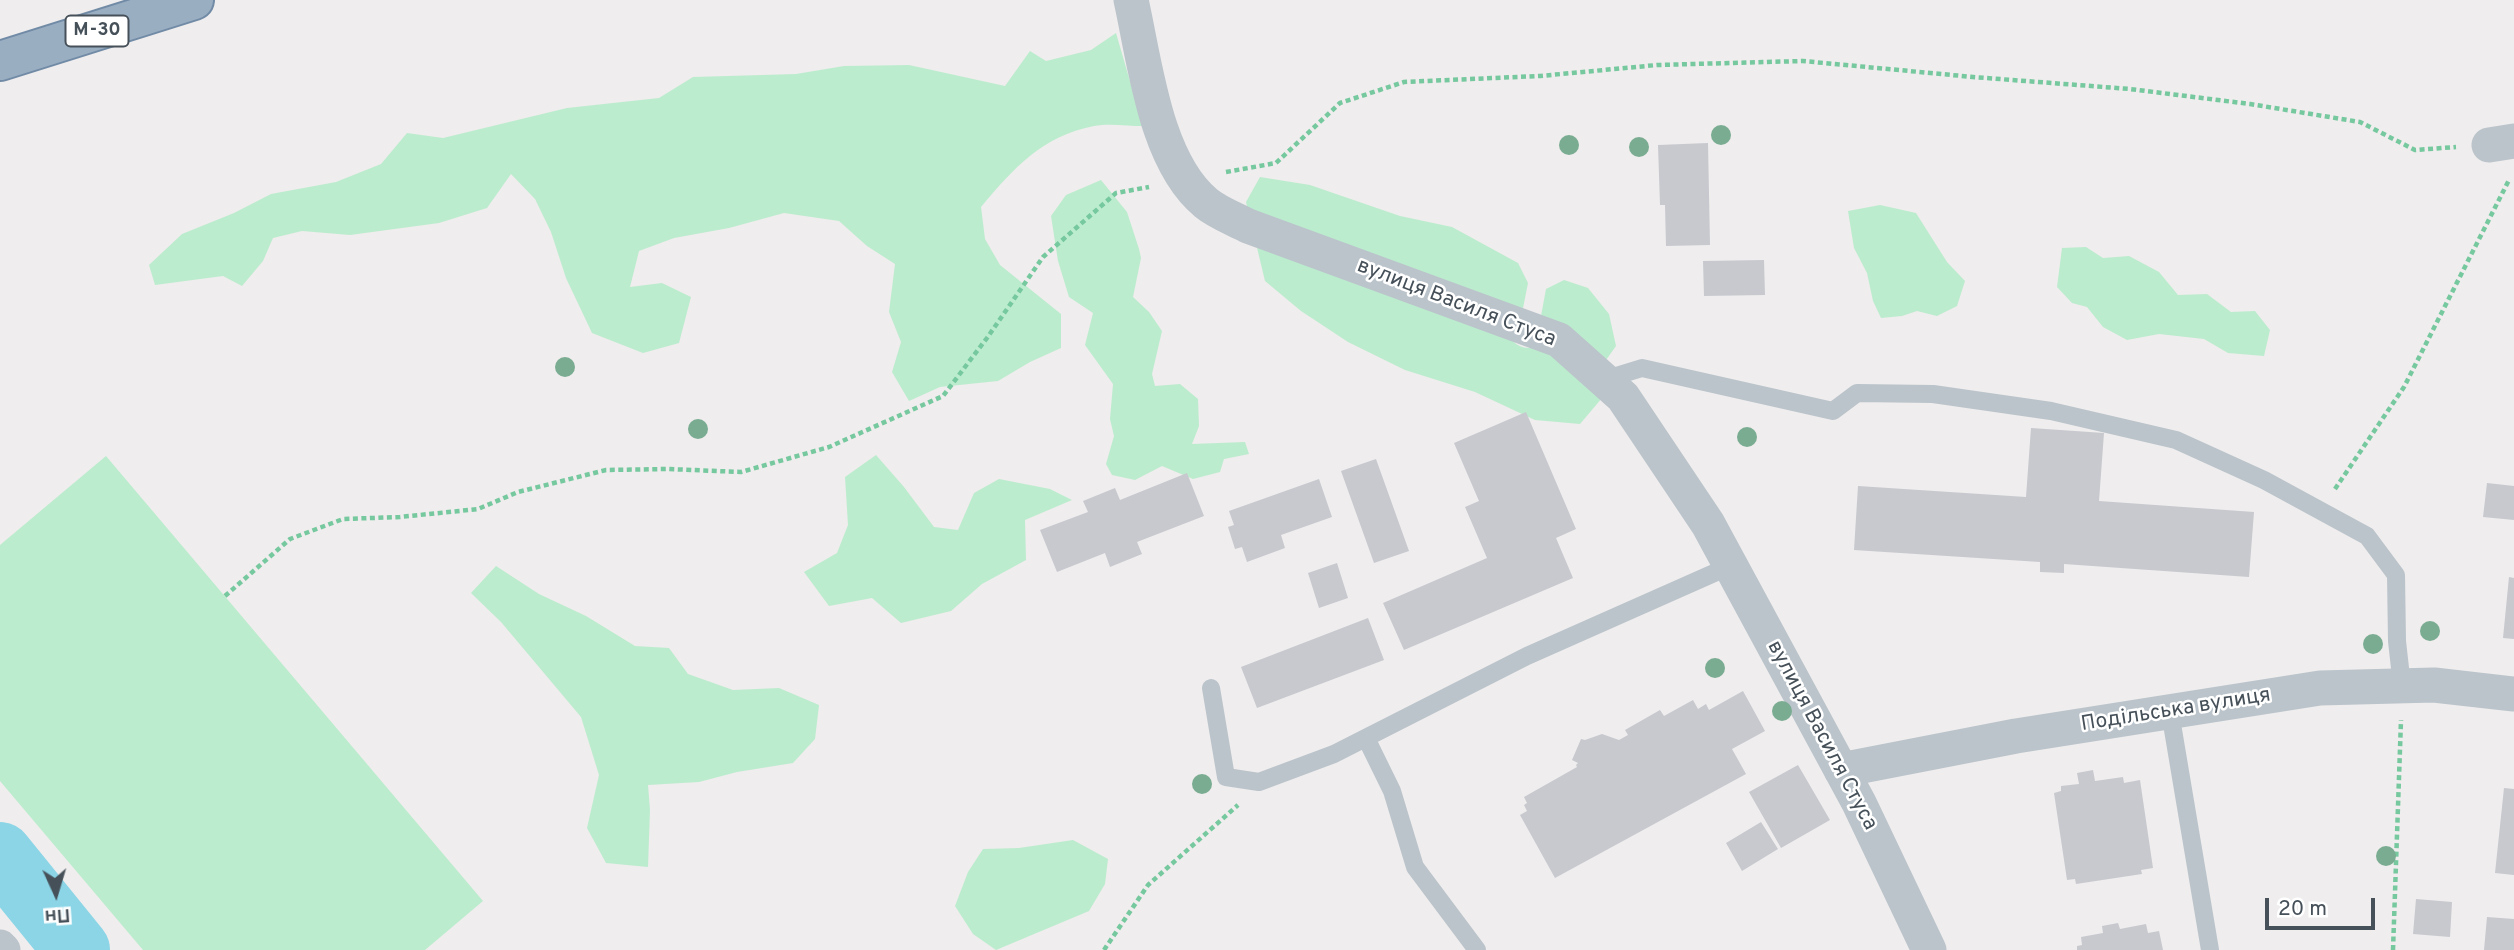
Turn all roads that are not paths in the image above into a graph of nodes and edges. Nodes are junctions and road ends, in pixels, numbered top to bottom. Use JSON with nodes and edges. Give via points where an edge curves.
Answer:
{"nodes":[{"id":1,"x":194,"y":0,"type":"edge"},
{"id":2,"x":1131,"y":0,"type":"edge"},
{"id":3,"x":0,"y":61,"type":"edge"},
{"id":4,"x":1603,"y":380,"type":"junction"},
{"id":5,"x":1730,"y":566,"type":"junction"},
{"id":6,"x":2402,"y":686,"type":"junction"},
{"id":7,"x":1211,"y":688,"type":"dead end"},
{"id":8,"x":2514,"y":694,"type":"edge"},
{"id":9,"x":2170,"y":712,"type":"junction"},
{"id":10,"x":1366,"y":738,"type":"junction"},
{"id":11,"x":1841,"y":769,"type":"junction"},
{"id":12,"x":1477,"y":950,"type":"edge"},
{"id":13,"x":1929,"y":950,"type":"edge"},
{"id":14,"x":2210,"y":950,"type":"edge"}],
"edges":[{"from":1,"to":3,"type":"highway","number":"М-30"},
{"from":2,"to":4,"type":"street","name":"вулиця Василя Стуса","via":[[1162,137],[1183,180],[1207,204],[1248,226],[1559,340]]},
{"from":4,"to":5,"type":"street","name":"вулиця Василя Стуса","via":[[1623,397],[1708,524]]},
{"from":4,"to":6,"type":"lane","via":[[1642,368],[1833,411],[1857,393],[1933,394],[2052,411],[2176,440],[2367,536],[2396,575]]},
{"from":5,"to":10,"type":"lane","via":[[1527,656]]},
{"from":5,"to":11,"type":"street","name":"вулиця Василя Стуса"},
{"from":6,"to":8,"type":"street","name":"Подільська вулиця"},
{"from":6,"to":9,"type":"street","name":"Подільська вулиця","via":[[2320,688]]},
{"from":7,"to":10,"type":"lane","via":[[1226,777],[1259,782]]},
{"from":9,"to":11,"type":"street","name":"Подільська вулиця"},
{"from":9,"to":14,"type":"lane"},
{"from":10,"to":12,"type":"lane","via":[[1392,791],[1415,867]]},
{"from":11,"to":13,"type":"street","name":"вулиця Василя Стуса"}]}
